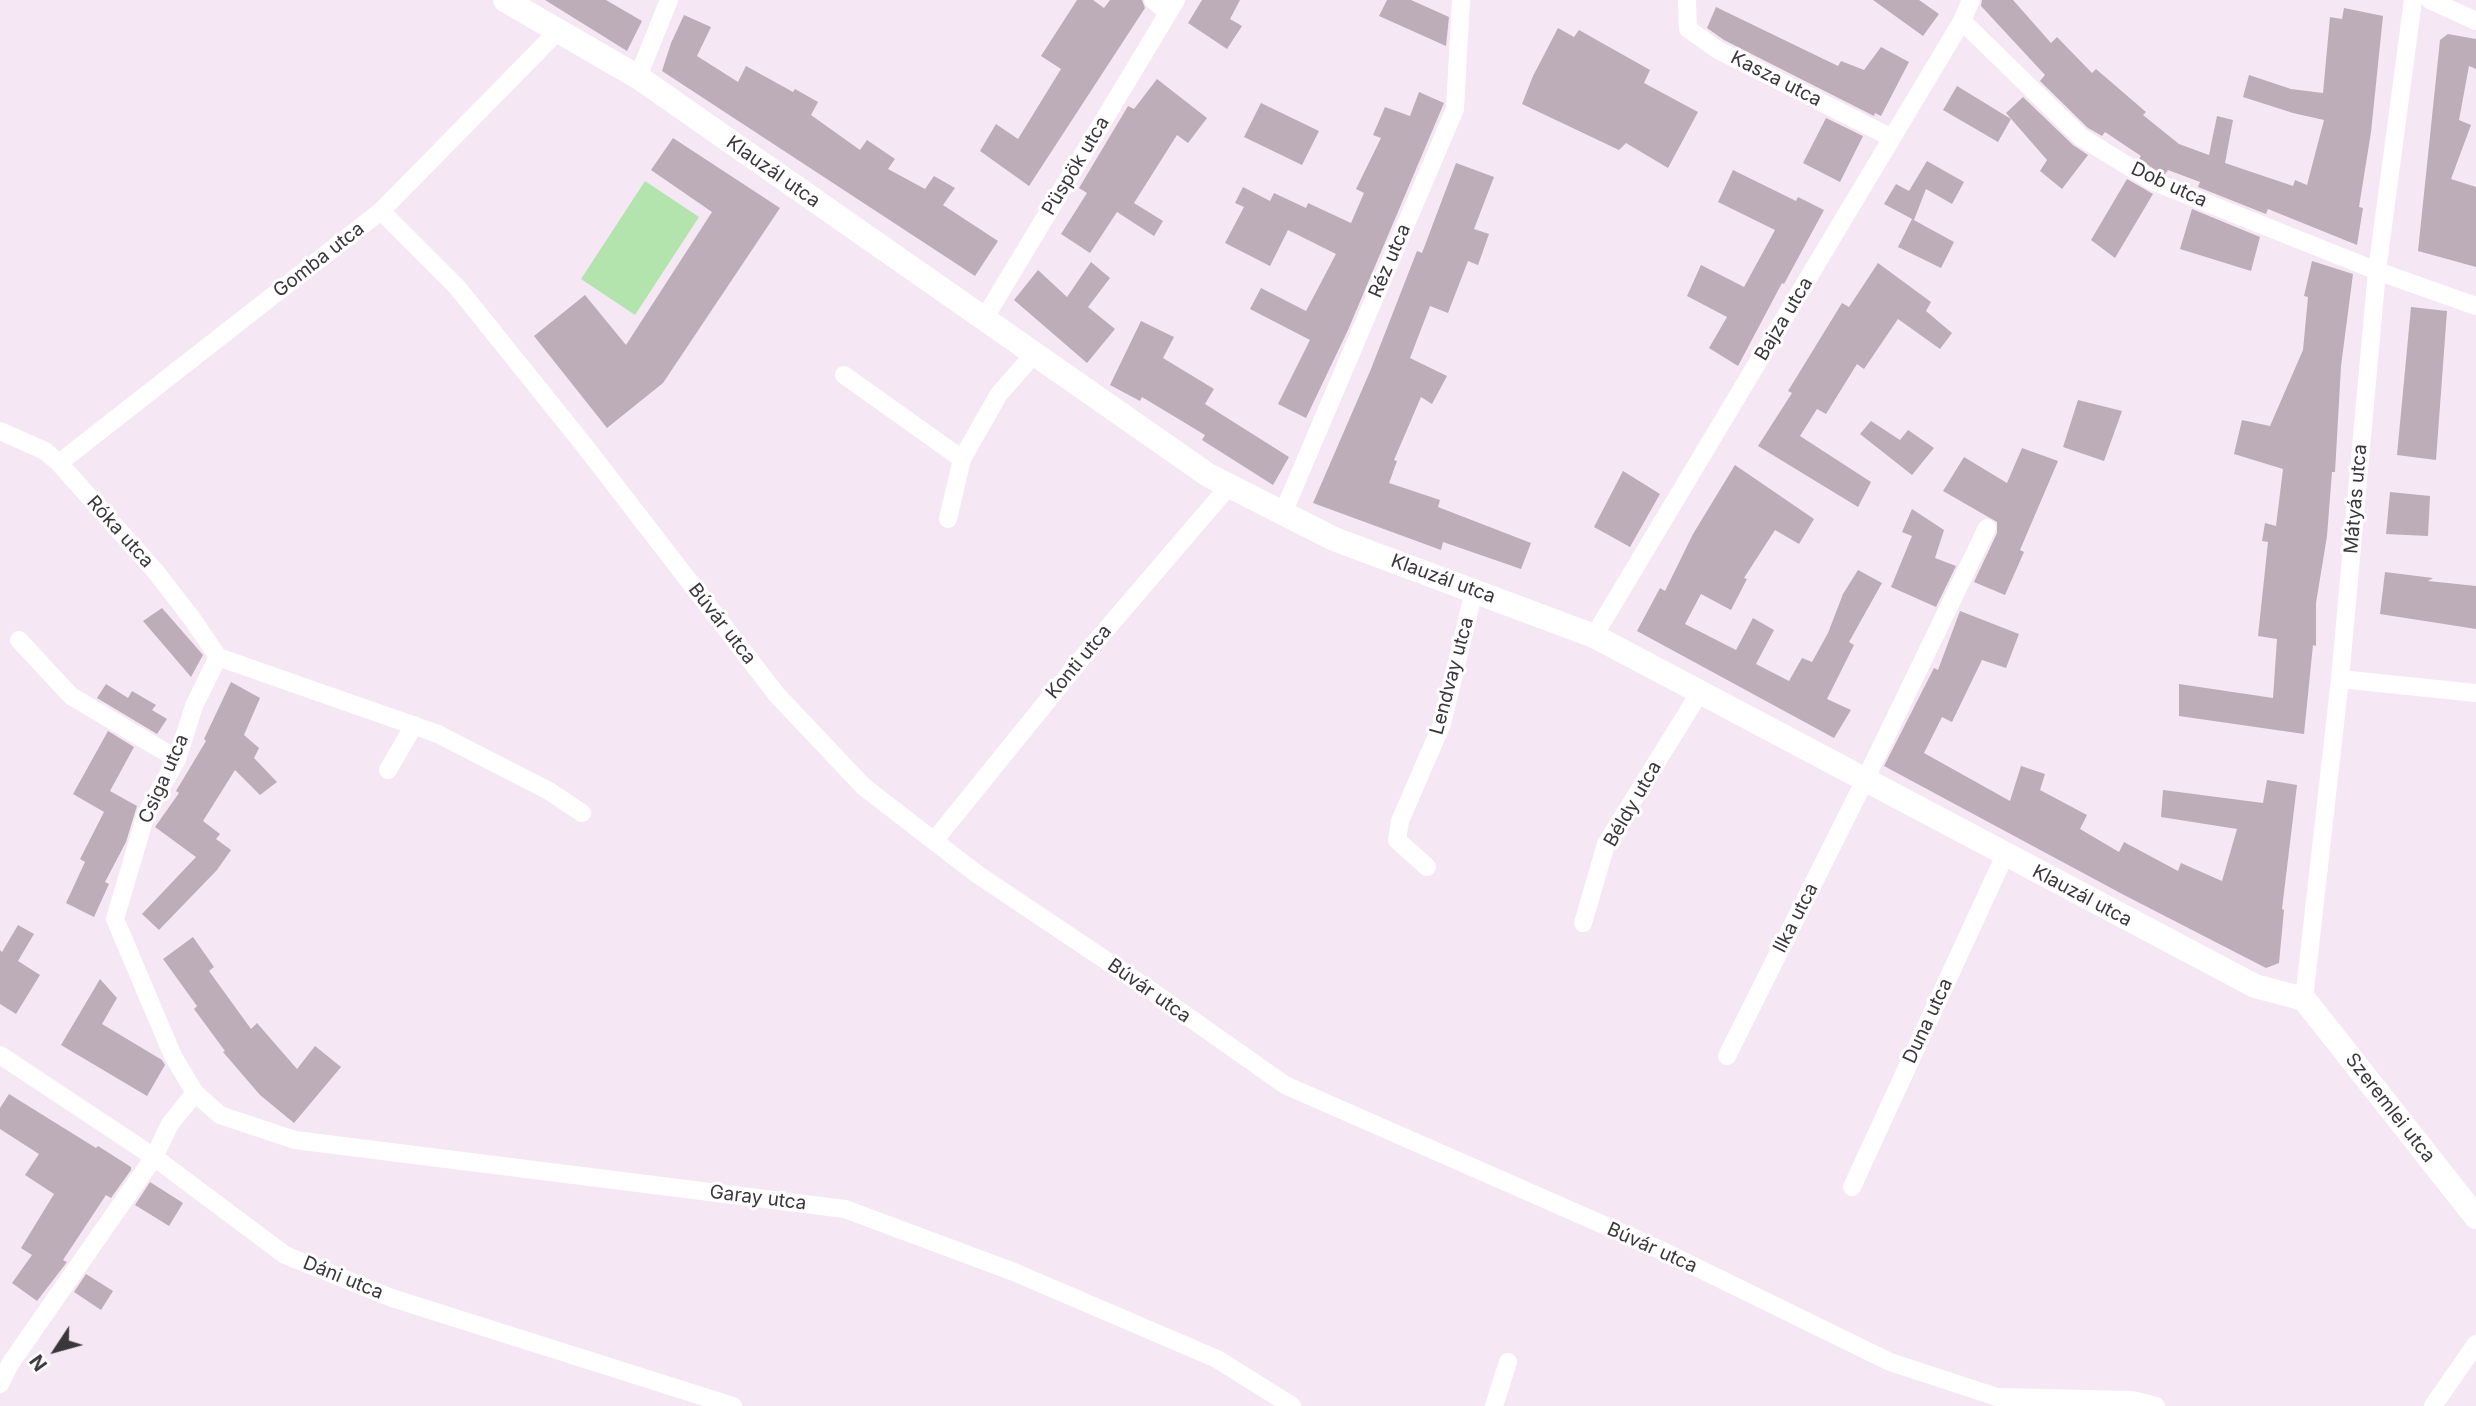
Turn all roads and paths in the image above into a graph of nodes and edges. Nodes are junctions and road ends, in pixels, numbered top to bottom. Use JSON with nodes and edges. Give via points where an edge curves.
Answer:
{"nodes":[{"id":1,"x":505,"y":0,"type":"edge"},
{"id":2,"x":669,"y":0,"type":"edge"},
{"id":3,"x":1153,"y":0,"type":"edge"},
{"id":4,"x":1461,"y":0,"type":"edge"},
{"id":5,"x":1687,"y":0,"type":"edge"},
{"id":6,"x":1971,"y":0,"type":"edge"},
{"id":7,"x":2413,"y":0,"type":"edge"},
{"id":8,"x":2430,"y":0,"type":"edge"},
{"id":9,"x":1172,"y":6,"type":"edge"},
{"id":10,"x":1962,"y":21,"type":"junction"},
{"id":11,"x":2476,"y":22,"type":"edge"},
{"id":12,"x":558,"y":33,"type":"junction"},
{"id":13,"x":638,"y":78,"type":"junction"},
{"id":14,"x":1892,"y":138,"type":"junction"},
{"id":15,"x":381,"y":211,"type":"junction"},
{"id":16,"x":2377,"y":271,"type":"junction"},
{"id":17,"x":2476,"y":306,"type":"edge"},
{"id":18,"x":984,"y":319,"type":"junction"},
{"id":19,"x":1034,"y":354,"type":"junction"},
{"id":20,"x":844,"y":375,"type":"dead end"},
{"id":21,"x":0,"y":431,"type":"edge"},
{"id":22,"x":962,"y":459,"type":"junction"},
{"id":23,"x":59,"y":463,"type":"junction"},
{"id":24,"x":1229,"y":486,"type":"junction"},
{"id":25,"x":1283,"y":513,"type":"junction"},
{"id":26,"x":948,"y":519,"type":"dead end"},
{"id":27,"x":1987,"y":528,"type":"dead end"},
{"id":28,"x":1474,"y":591,"type":"junction"},
{"id":29,"x":1594,"y":636,"type":"junction"},
{"id":30,"x":19,"y":640,"type":"dead end"},
{"id":31,"x":218,"y":657,"type":"junction"},
{"id":32,"x":2340,"y":679,"type":"junction"},
{"id":33,"x":1700,"y":692,"type":"junction"},
{"id":34,"x":2476,"y":693,"type":"edge"},
{"id":35,"x":414,"y":725,"type":"junction"},
{"id":36,"x":177,"y":759,"type":"junction"},
{"id":37,"x":388,"y":771,"type":"dead end"},
{"id":38,"x":1865,"y":780,"type":"junction"},
{"id":39,"x":582,"y":813,"type":"dead end"},
{"id":40,"x":934,"y":841,"type":"junction"},
{"id":41,"x":2004,"y":855,"type":"junction"},
{"id":42,"x":1427,"y":867,"type":"dead end"},
{"id":43,"x":1583,"y":923,"type":"dead end"},
{"id":44,"x":2304,"y":999,"type":"junction"},
{"id":45,"x":0,"y":1055,"type":"edge"},
{"id":46,"x":1727,"y":1056,"type":"dead end"},
{"id":47,"x":195,"y":1093,"type":"junction"},
{"id":48,"x":154,"y":1157,"type":"junction"},
{"id":49,"x":1852,"y":1187,"type":"dead end"},
{"id":50,"x":2476,"y":1217,"type":"edge"},
{"id":51,"x":2476,"y":1344,"type":"edge"},
{"id":52,"x":1508,"y":1362,"type":"dead end"},
{"id":53,"x":0,"y":1384,"type":"edge"},
{"id":54,"x":733,"y":1406,"type":"edge"},
{"id":55,"x":1292,"y":1406,"type":"edge"},
{"id":56,"x":1494,"y":1406,"type":"edge"},
{"id":57,"x":2156,"y":1406,"type":"edge"},
{"id":58,"x":2433,"y":1406,"type":"edge"}],
"edges":[{"from":1,"to":12,"type":"street","name":"Klauzál utca"},
{"from":2,"to":13,"type":"street"},
{"from":3,"to":9,"type":"street","name":"Püspök utca"},
{"from":4,"to":25,"type":"street","name":"Réz utca","via":[[1455,110]]},
{"from":5,"to":14,"type":"street","name":"Kasza utca","via":[[1688,29],[1718,51]]},
{"from":6,"to":10,"type":"street","name":"Bajza utca"},
{"from":7,"to":16,"type":"street","name":"Mátyás utca"},
{"from":8,"to":11,"type":"street"},
{"from":9,"to":18,"type":"street","name":"Püspök utca"},
{"from":10,"to":14,"type":"street","name":"Bajza utca"},
{"from":10,"to":16,"type":"street","name":"Dob utca","via":[[2081,137],[2152,181]]},
{"from":12,"to":13,"type":"street","name":"Klauzál utca"},
{"from":12,"to":15,"type":"street","name":"Gomba utca"},
{"from":13,"to":18,"type":"street","name":"Klauzál utca"},
{"from":14,"to":29,"type":"street","name":"Bajza utca"},
{"from":15,"to":23,"type":"street","name":"Gomba utca"},
{"from":15,"to":40,"type":"street","name":"Búvár utca","via":[[457,287],[777,695],[864,787]]},
{"from":16,"to":17,"type":"street","name":"Dob utca"},
{"from":16,"to":32,"type":"street","name":"Mátyás utca"},
{"from":18,"to":19,"type":"street","name":"Klauzál utca"},
{"from":19,"to":22,"type":"street","via":[[999,394]]},
{"from":19,"to":24,"type":"street","name":"Klauzál utca"},
{"from":20,"to":22,"type":"street"},
{"from":21,"to":23,"type":"street","name":"Róka utca","via":[[45,451]]},
{"from":22,"to":26,"type":"street"},
{"from":23,"to":31,"type":"street","name":"Róka utca","via":[[156,572]]},
{"from":24,"to":25,"type":"street","name":"Klauzál utca"},
{"from":24,"to":40,"type":"street","name":"Konti utca"},
{"from":25,"to":28,"type":"street","name":"Klauzál utca","via":[[1334,539]]},
{"from":27,"to":38,"type":"street"},
{"from":28,"to":29,"type":"street","name":"Klauzál utca"},
{"from":28,"to":42,"type":"street","name":"Lendvay utca","via":[[1443,723],[1400,821],[1397,840]]},
{"from":29,"to":33,"type":"street","name":"Klauzál utca"},
{"from":30,"to":36,"type":"street","via":[[71,696]]},
{"from":31,"to":35,"type":"street"},
{"from":31,"to":36,"type":"street","name":"Csiga utca","via":[[194,706]]},
{"from":32,"to":34,"type":"street"},
{"from":32,"to":44,"type":"street","name":"Mátyás utca"},
{"from":33,"to":38,"type":"street","name":"Klauzál utca"},
{"from":33,"to":43,"type":"street","name":"Béldy utca","via":[[1606,844]]},
{"from":35,"to":37,"type":"street"},
{"from":35,"to":39,"type":"street","via":[[549,791]]},
{"from":36,"to":47,"type":"street","name":"Csiga utca","via":[[146,814],[115,919],[173,1056]]},
{"from":38,"to":41,"type":"street","name":"Klauzál utca"},
{"from":38,"to":46,"type":"street","name":"Ilka utca"},
{"from":40,"to":57,"type":"street","name":"Búvár utca","via":[[1284,1086],[1663,1251],[1890,1362],[1997,1396],[2132,1399]]},
{"from":41,"to":44,"type":"street","name":"Klauzál utca","via":[[2255,986]]},
{"from":41,"to":49,"type":"street","name":"Duna utca"},
{"from":44,"to":50,"type":"street","name":"Szeremlei utca"},
{"from":45,"to":48,"type":"street","name":"Dáni utca"},
{"from":47,"to":48,"type":"street","via":[[170,1124]]},
{"from":47,"to":55,"type":"street","name":"Garay utca","via":[[220,1115],[295,1140],[845,1209],[1014,1272],[1217,1359]]},
{"from":48,"to":53,"type":"street"},
{"from":48,"to":54,"type":"street","name":"Dáni utca","via":[[285,1255],[392,1298]]},
{"from":51,"to":58,"type":"street"},
{"from":52,"to":56,"type":"street"}]}
